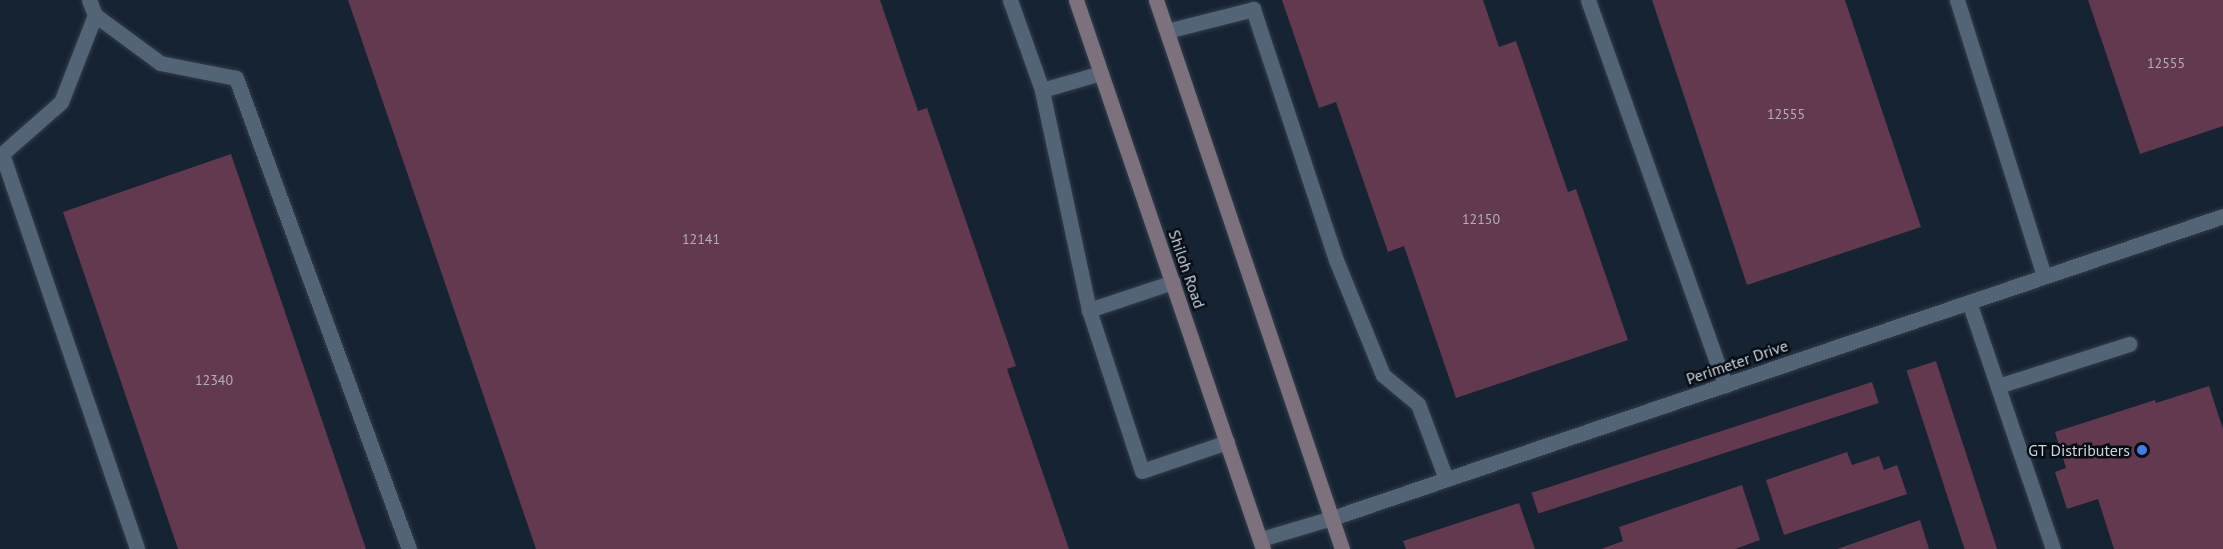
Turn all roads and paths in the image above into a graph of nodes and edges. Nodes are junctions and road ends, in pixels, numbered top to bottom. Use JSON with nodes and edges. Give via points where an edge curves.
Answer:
{"nodes":[{"id":1,"x":89,"y":0,"type":"edge"},
{"id":2,"x":1010,"y":0,"type":"edge"},
{"id":3,"x":1076,"y":0,"type":"edge"},
{"id":4,"x":1156,"y":0,"type":"edge"},
{"id":5,"x":1588,"y":0,"type":"edge"},
{"id":6,"x":1957,"y":0,"type":"edge"},
{"id":7,"x":95,"y":15,"type":"junction"},
{"id":8,"x":1167,"y":31,"type":"junction"},
{"id":9,"x":1101,"y":73,"type":"junction"},
{"id":10,"x":1042,"y":90,"type":"junction"},
{"id":11,"x":2223,"y":216,"type":"edge"},
{"id":12,"x":2043,"y":276,"type":"junction"},
{"id":13,"x":1173,"y":282,"type":"junction"},
{"id":14,"x":1969,"y":302,"type":"junction"},
{"id":15,"x":1089,"y":310,"type":"junction"},
{"id":16,"x":2129,"y":344,"type":"dead end"},
{"id":17,"x":1725,"y":385,"type":"junction"},
{"id":18,"x":1998,"y":386,"type":"junction"},
{"id":19,"x":1227,"y":442,"type":"junction"},
{"id":20,"x":1446,"y":479,"type":"junction"},
{"id":21,"x":1332,"y":518,"type":"junction"},
{"id":22,"x":1262,"y":544,"type":"edge"},
{"id":23,"x":137,"y":549,"type":"edge"},
{"id":24,"x":409,"y":549,"type":"edge"},
{"id":25,"x":1342,"y":549,"type":"edge"},
{"id":26,"x":2053,"y":549,"type":"edge"}],
"edges":[{"from":1,"to":7,"type":"street"},
{"from":2,"to":10,"type":"street"},
{"from":3,"to":9,"type":"main road","name":"Shiloh Road"},
{"from":4,"to":8,"type":"main road"},
{"from":5,"to":17,"type":"street"},
{"from":6,"to":12,"type":"street"},
{"from":7,"to":23,"type":"street","via":[[61,102],[2,154]]},
{"from":7,"to":24,"type":"street","via":[[160,63],[236,78]]},
{"from":8,"to":20,"type":"street","via":[[1253,9],[1336,260],[1383,375],[1418,404]]},
{"from":8,"to":21,"type":"main road"},
{"from":9,"to":10,"type":"street"},
{"from":9,"to":13,"type":"main road","name":"Shiloh Road"},
{"from":10,"to":15,"type":"street"},
{"from":11,"to":12,"type":"street","name":"Perimeter Drive"},
{"from":12,"to":14,"type":"street","name":"Perimeter Drive"},
{"from":13,"to":15,"type":"street"},
{"from":13,"to":19,"type":"main road","name":"Shiloh Road"},
{"from":14,"to":17,"type":"street","name":"Perimeter Drive"},
{"from":14,"to":18,"type":"street"},
{"from":15,"to":19,"type":"street","via":[[1143,471]]},
{"from":16,"to":18,"type":"street"},
{"from":17,"to":20,"type":"street","name":"Perimeter Drive"},
{"from":18,"to":26,"type":"street"},
{"from":19,"to":22,"type":"main road","name":"Shiloh Road"},
{"from":20,"to":21,"type":"street","name":"Perimeter Drive"},
{"from":21,"to":22,"type":"street","name":"Perimeter Drive"},
{"from":21,"to":25,"type":"main road"}]}
